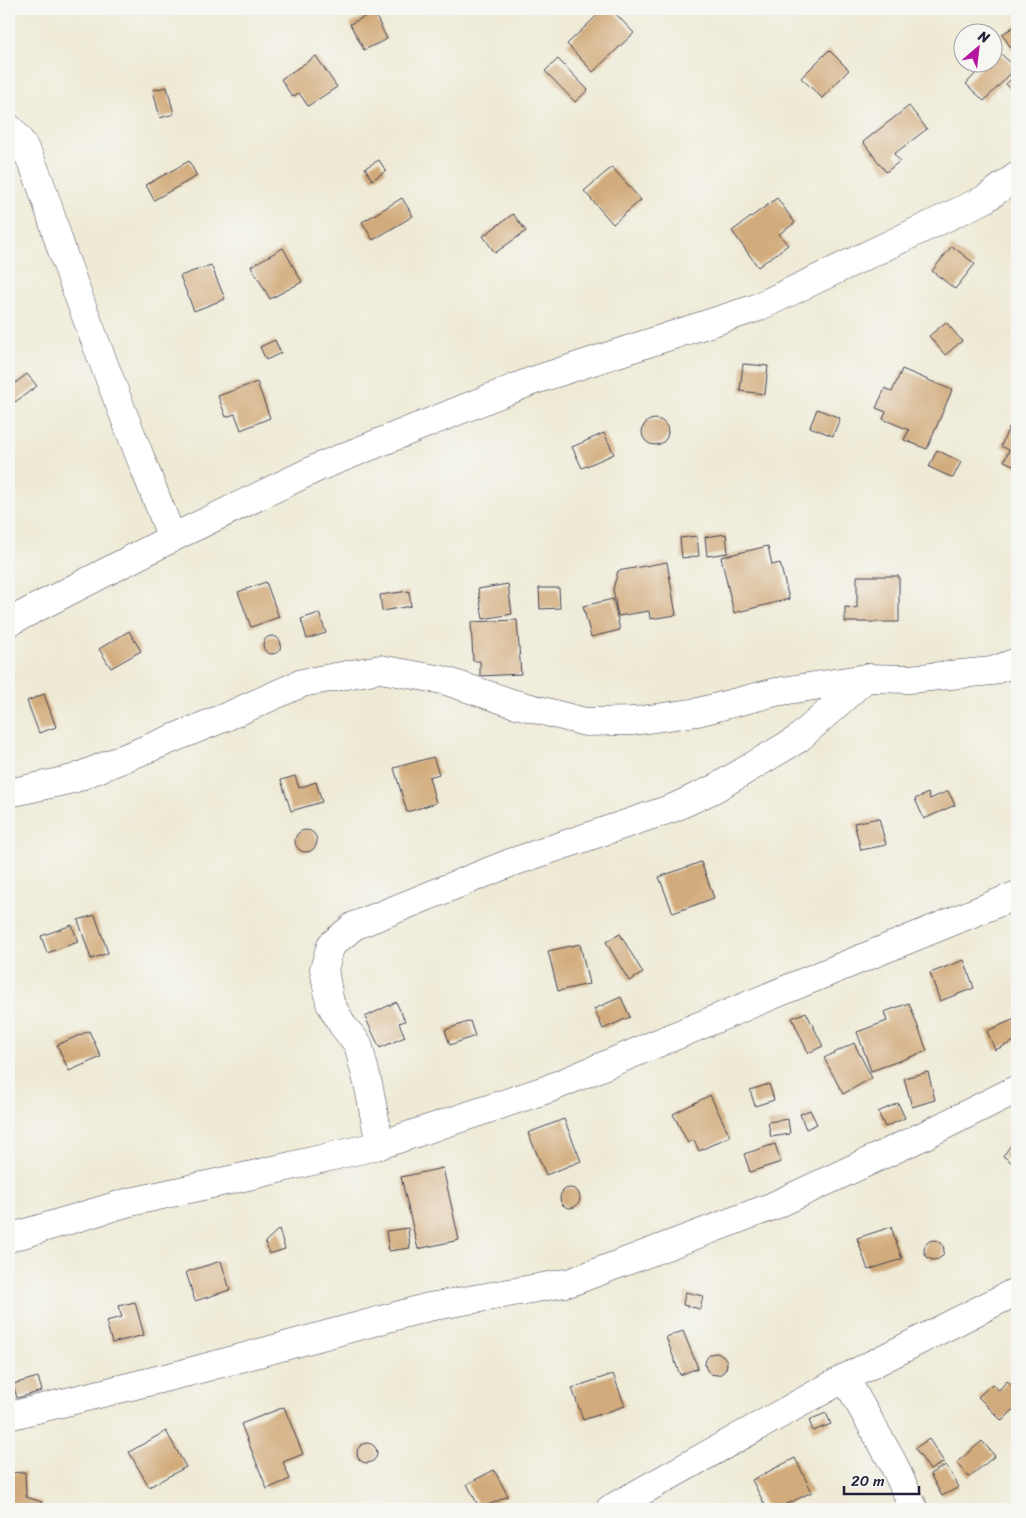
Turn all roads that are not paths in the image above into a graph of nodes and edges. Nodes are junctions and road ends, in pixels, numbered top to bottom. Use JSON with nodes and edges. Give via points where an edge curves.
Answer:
{"nodes":[{"id":1,"x":9,"y":128,"type":"edge"},
{"id":2,"x":1017,"y":176,"type":"edge"},
{"id":3,"x":172,"y":538,"type":"junction"},
{"id":4,"x":9,"y":622,"type":"edge"},
{"id":5,"x":1017,"y":662,"type":"edge"},
{"id":6,"x":866,"y":678,"type":"junction"},
{"id":7,"x":9,"y":793,"type":"edge"},
{"id":8,"x":1017,"y":896,"type":"edge"},
{"id":9,"x":1017,"y":1089,"type":"edge"},
{"id":10,"x":380,"y":1145,"type":"junction"},
{"id":11,"x":9,"y":1238,"type":"edge"},
{"id":12,"x":1017,"y":1291,"type":"edge"},
{"id":13,"x":845,"y":1378,"type":"junction"},
{"id":14,"x":9,"y":1416,"type":"edge"},
{"id":15,"x":610,"y":1509,"type":"edge"},
{"id":16,"x":914,"y":1509,"type":"edge"}],
"edges":[{"from":1,"to":3,"type":"street","via":[[18,136],[32,163],[65,261]]},
{"from":2,"to":3,"type":"street","via":[[985,199],[756,308],[532,381],[319,467]]},
{"from":3,"to":4,"type":"street"},
{"from":5,"to":6,"type":"street","via":[[992,671],[909,679]]},
{"from":6,"to":7,"type":"street","via":[[776,692],[698,712],[634,721],[585,722],[443,680],[380,669],[302,684],[73,779]]},
{"from":6,"to":10,"type":"street","via":[[798,739],[714,789],[673,808],[510,863],[363,922],[331,945],[324,969],[330,1003],[358,1044]]},
{"from":8,"to":10,"type":"street","via":[[548,1089]]},
{"from":9,"to":14,"type":"street","via":[[773,1206],[571,1282],[429,1307],[185,1373]]},
{"from":10,"to":11,"type":"street","via":[[126,1203]]},
{"from":12,"to":13,"type":"street"},
{"from":13,"to":15,"type":"street"},
{"from":13,"to":16,"type":"street","via":[[892,1461]]}]}
